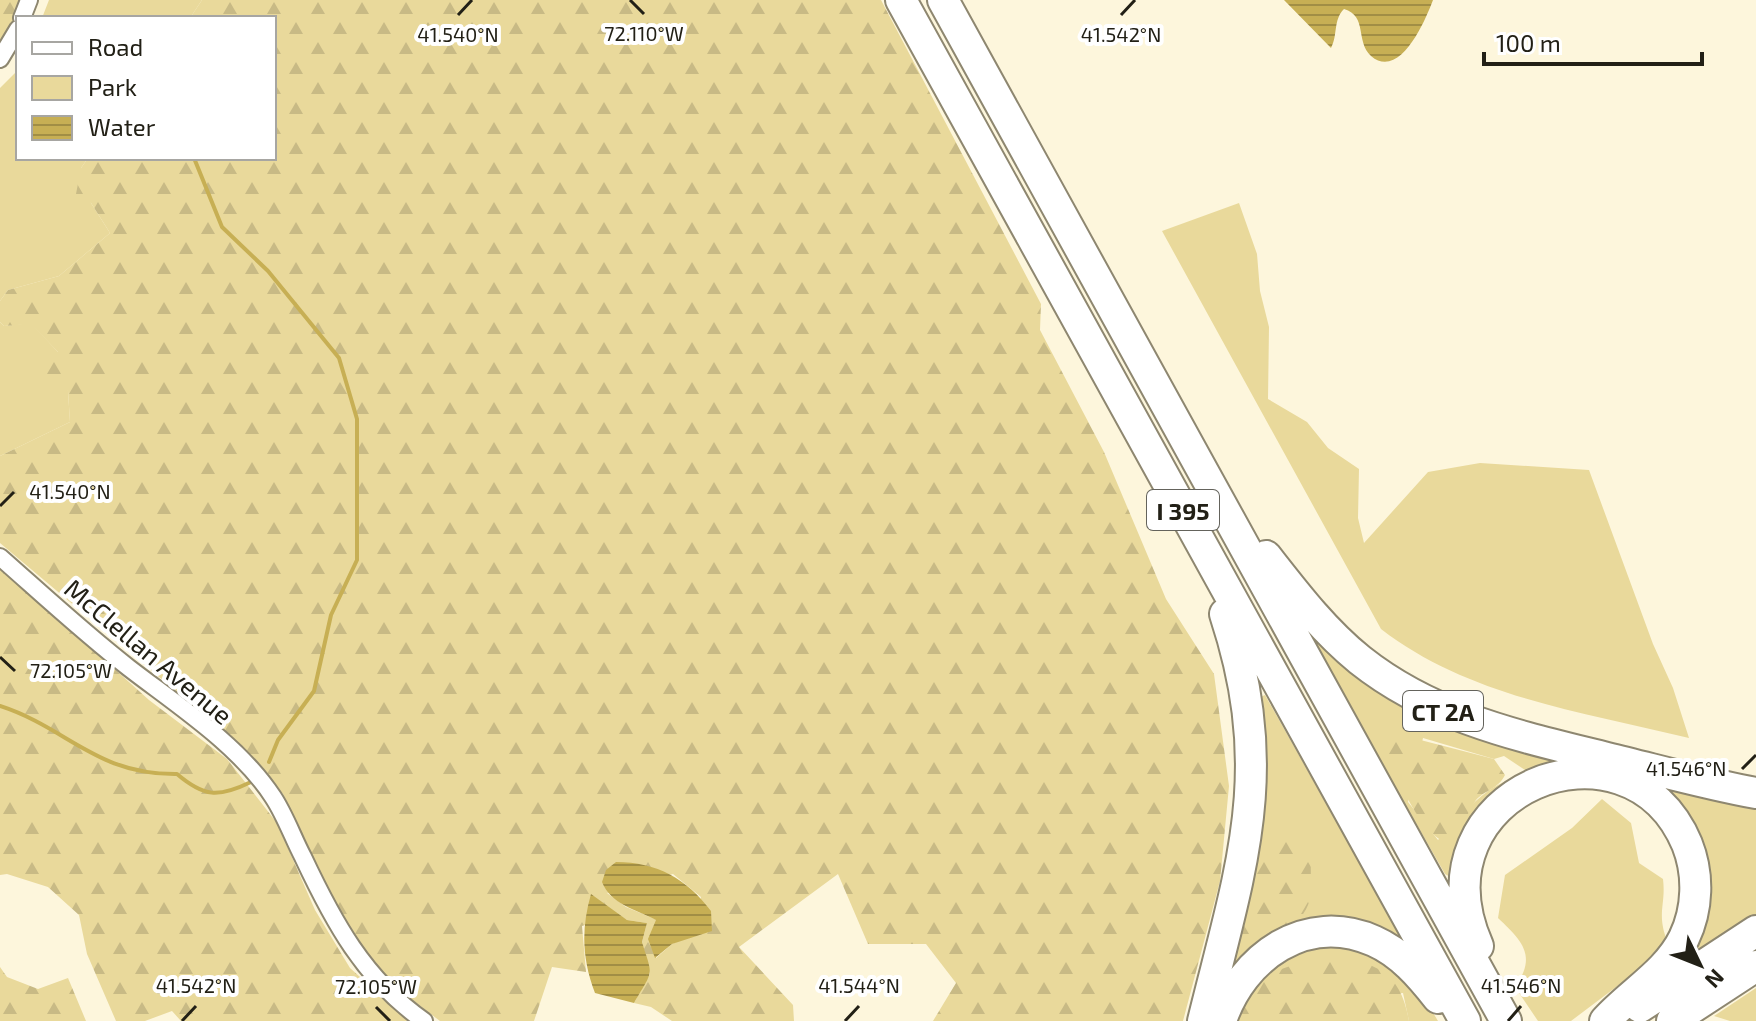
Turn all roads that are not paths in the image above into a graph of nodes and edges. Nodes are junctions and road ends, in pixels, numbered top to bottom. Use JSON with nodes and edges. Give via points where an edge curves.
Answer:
{"nodes":[{"id":1,"x":901,"y":0,"type":"edge"},
{"id":2,"x":943,"y":0,"type":"edge"},
{"id":3,"x":16,"y":32,"type":"edge"},
{"id":4,"x":0,"y":59,"type":"edge"},
{"id":5,"x":1212,"y":489,"type":"junction"},
{"id":6,"x":1197,"y":537,"type":"junction"},
{"id":7,"x":0,"y":557,"type":"edge"},
{"id":8,"x":1756,"y":793,"type":"edge"},
{"id":9,"x":1756,"y":931,"type":"edge"},
{"id":10,"x":1756,"y":966,"type":"edge"},
{"id":11,"x":1501,"y":1013,"type":"edge"},
{"id":12,"x":424,"y":1021,"type":"edge"},
{"id":13,"x":1203,"y":1021,"type":"edge"},
{"id":14,"x":1221,"y":1021,"type":"edge"},
{"id":15,"x":1456,"y":1021,"type":"edge"},
{"id":16,"x":1465,"y":1021,"type":"edge"},
{"id":17,"x":1605,"y":1021,"type":"edge"},
{"id":18,"x":1619,"y":1021,"type":"edge"},
{"id":19,"x":1672,"y":1021,"type":"edge"}],
"edges":[{"from":1,"to":6,"type":"highway","number":"I 395"},
{"from":2,"to":5,"type":"highway","number":"I 395"},
{"from":3,"to":4,"type":"street"},
{"from":5,"to":8,"type":"highway","number":"CT 2A","via":[[1323,626],[1361,661],[1411,694],[1480,726]]},
{"from":5,"to":11,"type":"highway","number":"I 395"},
{"from":6,"to":13,"type":"highway","via":[[1244,677],[1253,753],[1246,842]]},
{"from":6,"to":16,"type":"highway","number":"I 395"},
{"from":7,"to":12,"type":"street","name":"McClellan Avenue","via":[[188,711],[244,765],[273,797],[358,960]]},
{"from":9,"to":18,"type":"highway"},
{"from":10,"to":19,"type":"highway"},
{"from":11,"to":17,"type":"highway","via":[[1468,915],[1465,879],[1471,848],[1496,810],[1522,788],[1565,775],[1606,775],[1635,786],[1674,820],[1689,850],[1696,889],[1678,949]]},
{"from":14,"to":15,"type":"highway","via":[[1239,980],[1257,960],[1296,939],[1336,934],[1370,940],[1398,955]]}]}
